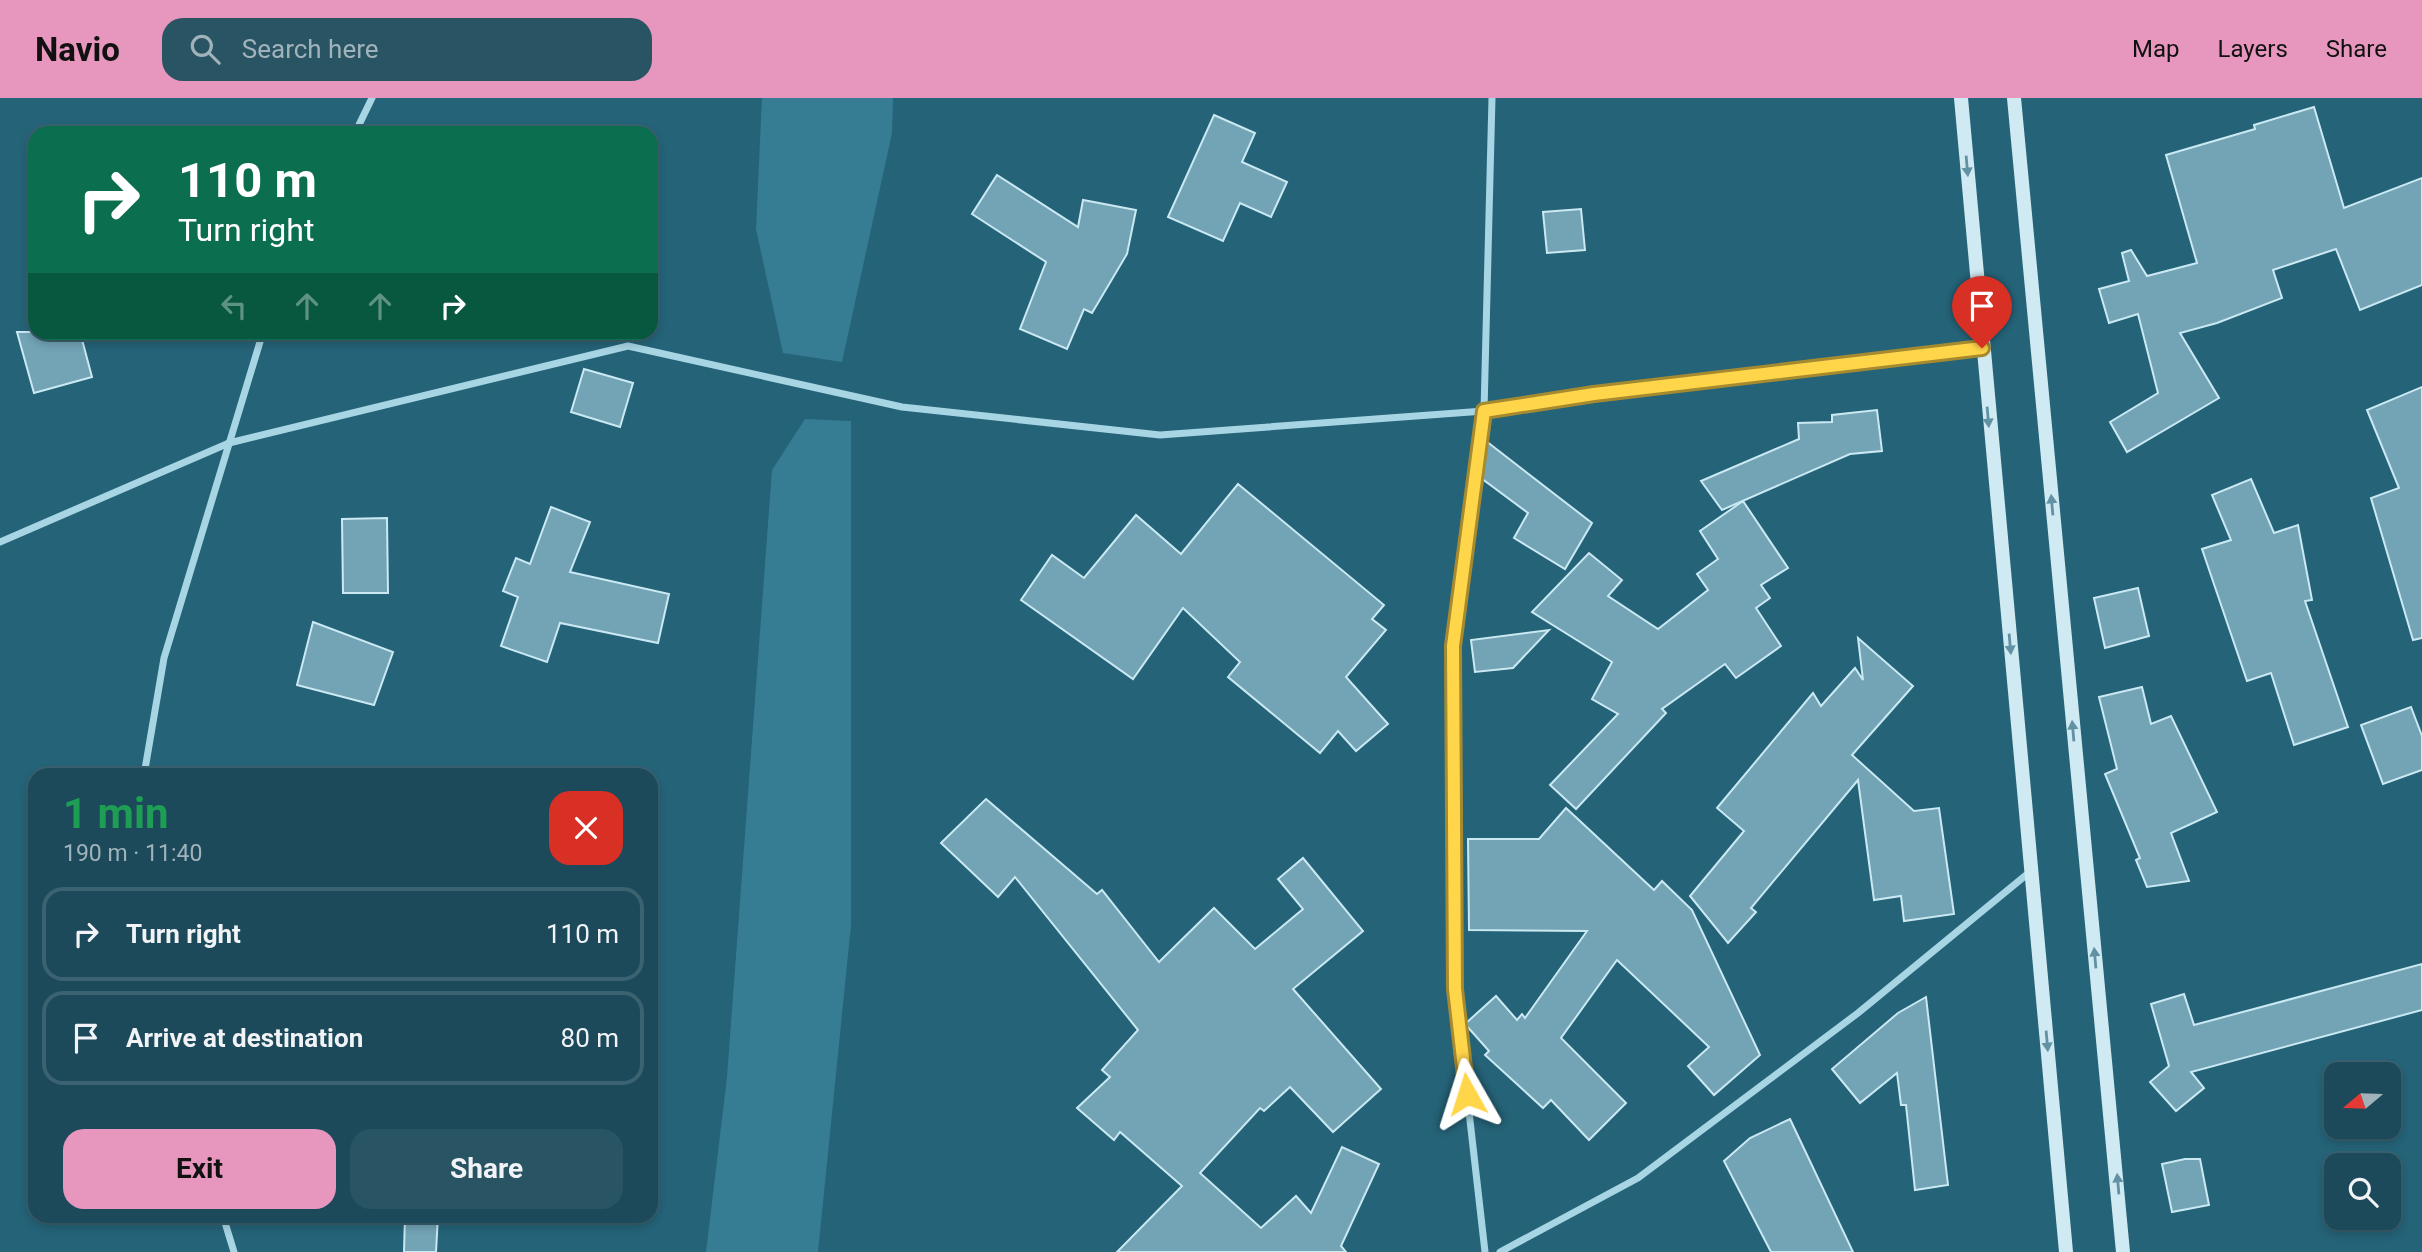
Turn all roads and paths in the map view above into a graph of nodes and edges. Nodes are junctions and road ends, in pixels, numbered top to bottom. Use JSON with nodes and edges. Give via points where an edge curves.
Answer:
{"nodes":[{"id":1,"x":372,"y":98,"type":"edge"},
{"id":2,"x":1492,"y":98,"type":"edge"},
{"id":3,"x":1961,"y":98,"type":"edge"},
{"id":4,"x":2014,"y":98,"type":"edge"},
{"id":5,"x":358,"y":126,"type":"edge"},
{"id":6,"x":261,"y":340,"type":"edge"},
{"id":7,"x":1982,"y":348,"type":"junction"},
{"id":8,"x":1484,"y":411,"type":"junction"},
{"id":9,"x":229,"y":443,"type":"junction"},
{"id":10,"x":0,"y":542,"type":"edge"},
{"id":11,"x":145,"y":768,"type":"edge"},
{"id":12,"x":2032,"y":871,"type":"junction"},
{"id":13,"x":225,"y":1223,"type":"edge"},
{"id":14,"x":234,"y":1252,"type":"edge"},
{"id":15,"x":1485,"y":1252,"type":"edge"},
{"id":16,"x":1500,"y":1252,"type":"edge"},
{"id":17,"x":2066,"y":1252,"type":"edge"},
{"id":18,"x":2123,"y":1252,"type":"edge"}],
"edges":[{"from":1,"to":5,"type":"street"},
{"from":2,"to":8,"type":"street"},
{"from":3,"to":7,"type":"street","one_way":true},
{"from":18,"to":4,"type":"street","one_way":true},
{"from":6,"to":9,"type":"street"},
{"from":7,"to":8,"type":"street"},
{"from":7,"to":12,"type":"street","one_way":true},
{"from":8,"to":9,"type":"street","via":[[1160,435],[902,407],[628,346]]},
{"from":8,"to":15,"type":"street","via":[[1453,660],[1455,989]]},
{"from":9,"to":10,"type":"street"},
{"from":9,"to":11,"type":"street","via":[[164,658]]},
{"from":12,"to":16,"type":"street","via":[[1858,1013],[1638,1178]]},
{"from":12,"to":17,"type":"street","one_way":true},
{"from":13,"to":14,"type":"street"}]}
